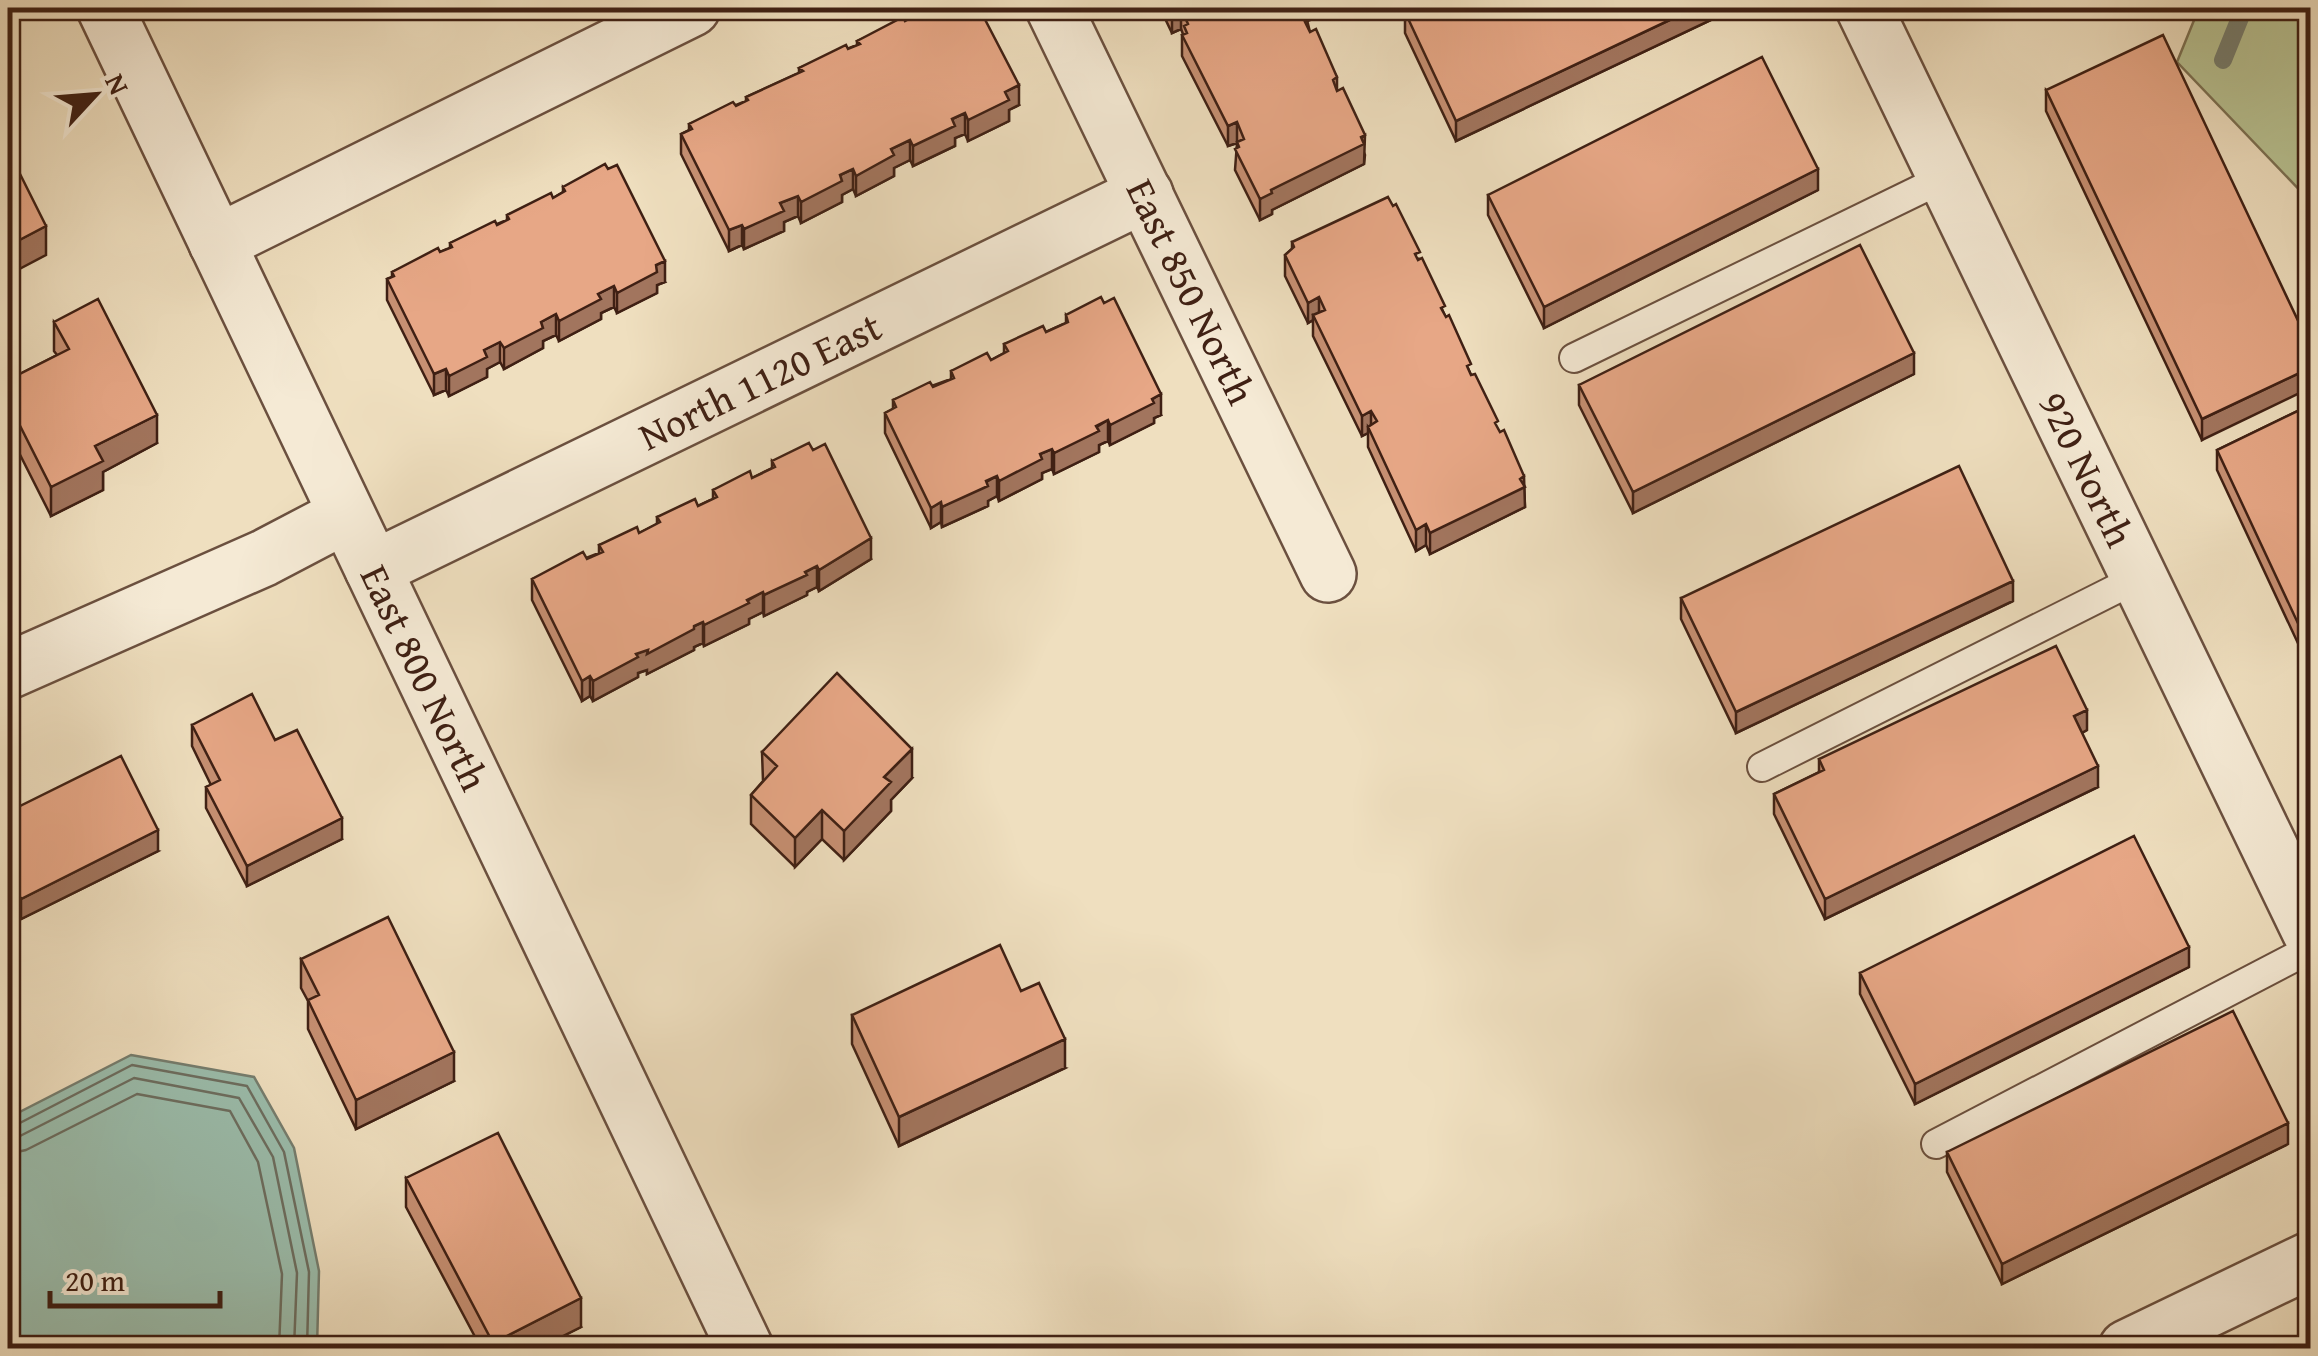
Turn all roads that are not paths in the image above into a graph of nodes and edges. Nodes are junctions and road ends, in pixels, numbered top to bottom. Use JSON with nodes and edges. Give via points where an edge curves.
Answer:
{"nodes":[{"id":1,"x":105,"y":8,"type":"edge"},
{"id":2,"x":692,"y":8,"type":"edge"},
{"id":3,"x":1054,"y":8,"type":"edge"},
{"id":4,"x":1864,"y":8,"type":"edge"},
{"id":5,"x":1946,"y":177,"type":"junction"},
{"id":6,"x":1145,"y":194,"type":"junction"},
{"id":7,"x":218,"y":243,"type":"junction"},
{"id":8,"x":1574,"y":358,"type":"dead end"},
{"id":9,"x":346,"y":515,"type":"junction"},
{"id":10,"x":374,"y":569,"type":"junction"},
{"id":11,"x":1328,"y":574,"type":"dead end"},
{"id":12,"x":2140,"y":578,"type":"junction"},
{"id":13,"x":8,"y":671,"type":"edge"},
{"id":14,"x":1762,"y":768,"type":"dead end"},
{"id":15,"x":2310,"y":931,"type":"edge"},
{"id":16,"x":2310,"y":949,"type":"edge"},
{"id":17,"x":1936,"y":1144,"type":"dead end"},
{"id":18,"x":2310,"y":1260,"type":"edge"},
{"id":19,"x":744,"y":1348,"type":"edge"},
{"id":20,"x":2127,"y":1348,"type":"edge"}],
"edges":[{"from":1,"to":7,"type":"street","name":"East 800 North"},
{"from":2,"to":7,"type":"street"},
{"from":3,"to":6,"type":"street","name":"East 850 North"},
{"from":4,"to":5,"type":"street","name":"920 North"},
{"from":5,"to":8,"type":"lane"},
{"from":5,"to":12,"type":"street","name":"920 North"},
{"from":6,"to":10,"type":"street","name":"North 1120 East"},
{"from":6,"to":11,"type":"street","name":"East 850 North"},
{"from":7,"to":9,"type":"street","name":"East 800 North"},
{"from":9,"to":10,"type":"street","name":"East 800 North"},
{"from":9,"to":13,"type":"street"},
{"from":10,"to":19,"type":"street","name":"East 800 North"},
{"from":12,"to":14,"type":"lane"},
{"from":12,"to":15,"type":"street","name":"920 North"},
{"from":16,"to":17,"type":"lane"},
{"from":18,"to":20,"type":"street"}]}
